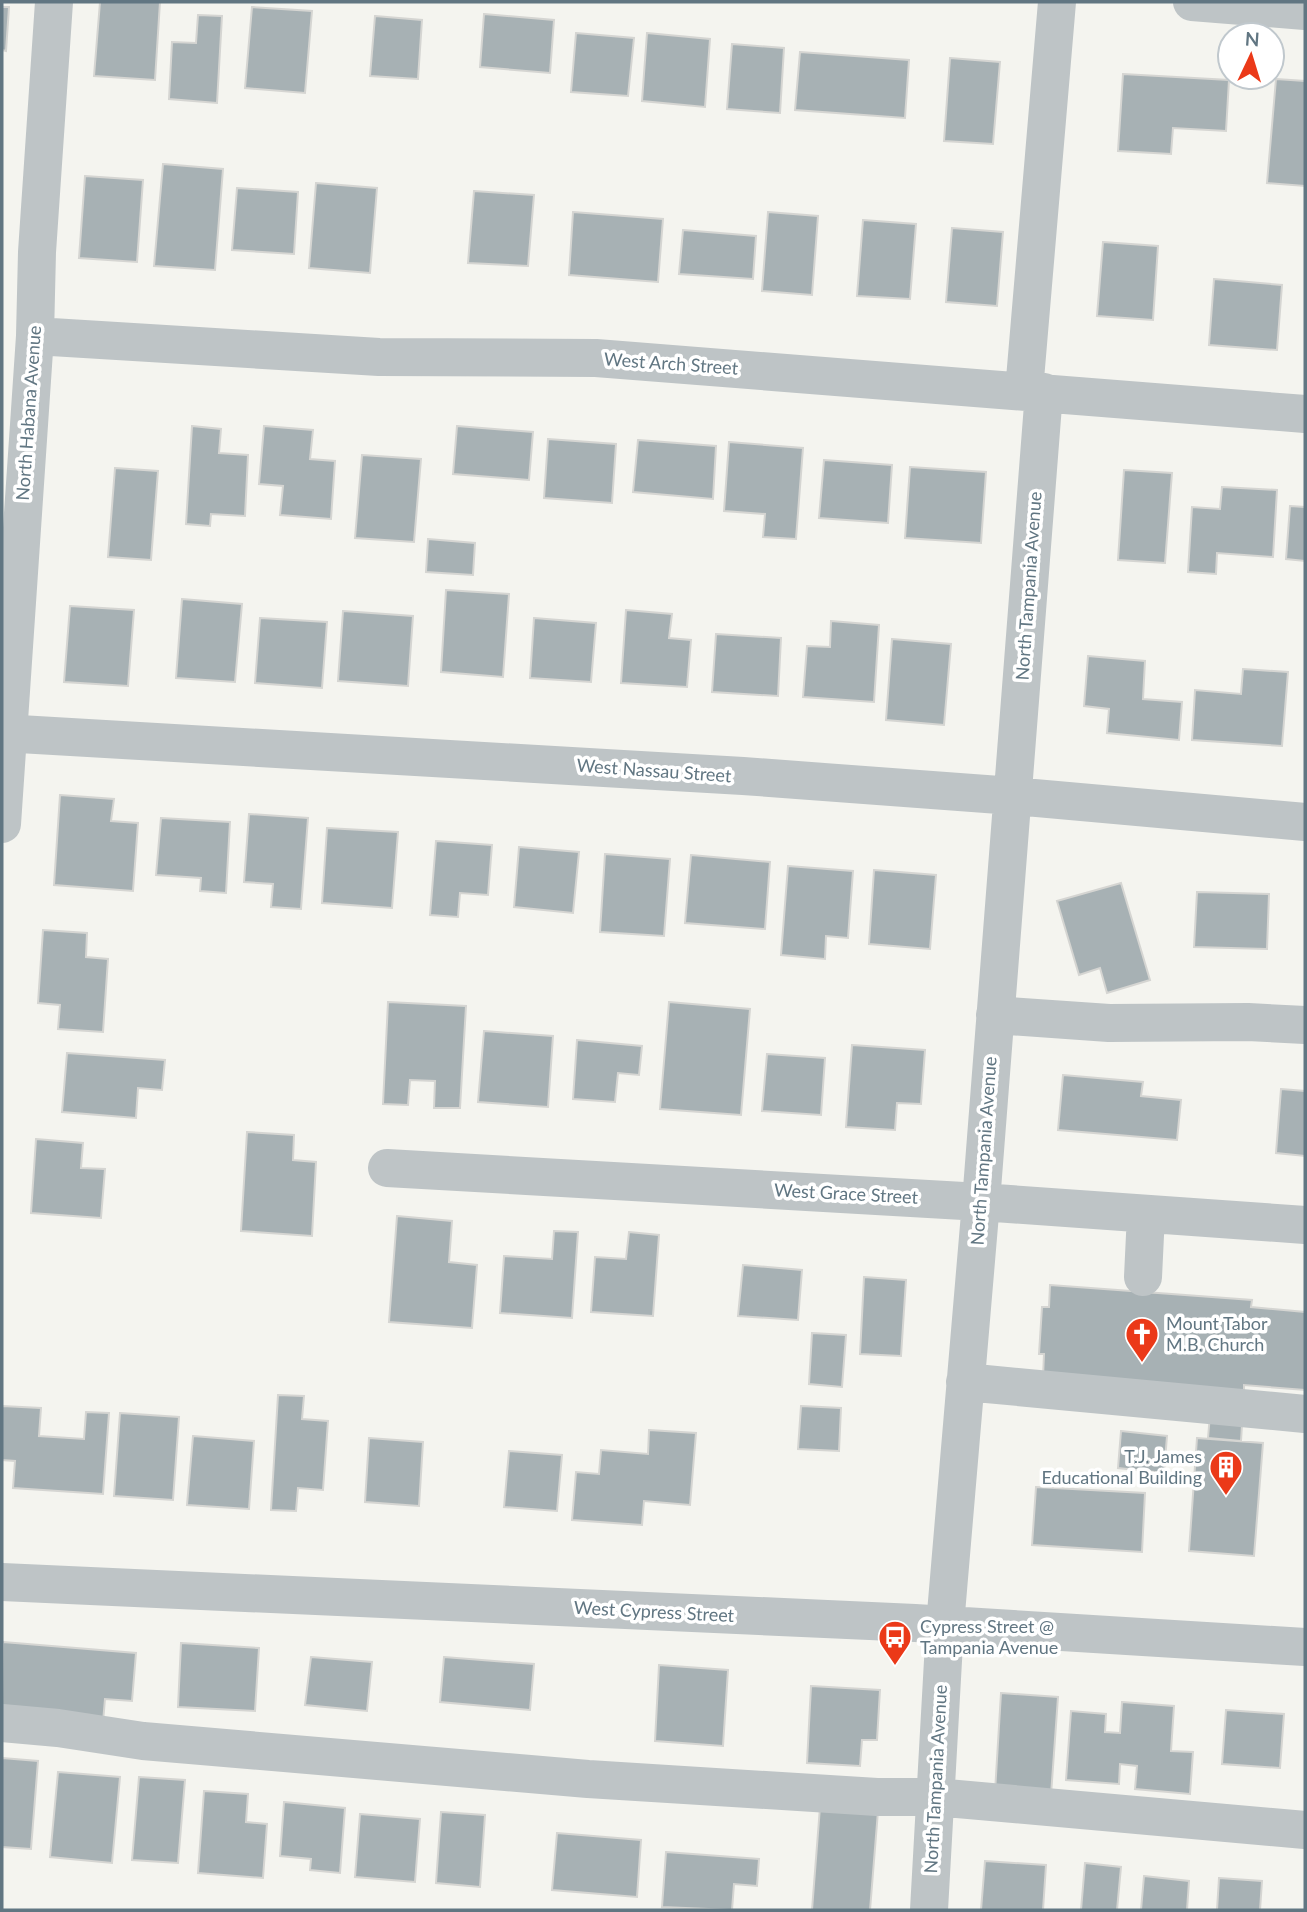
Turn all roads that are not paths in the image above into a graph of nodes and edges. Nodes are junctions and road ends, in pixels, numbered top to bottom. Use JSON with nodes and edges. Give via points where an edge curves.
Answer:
{"nodes":[{"id":1,"x":54,"y":2,"type":"edge"},
{"id":2,"x":1056,"y":2,"type":"edge"},
{"id":3,"x":1192,"y":2,"type":"edge"},
{"id":4,"x":1305,"y":11,"type":"edge"},
{"id":5,"x":23,"y":358,"type":"edge"},
{"id":6,"x":1034,"y":391,"type":"junction"},
{"id":7,"x":1305,"y":414,"type":"edge"},
{"id":8,"x":5,"y":733,"type":"edge"},
{"id":9,"x":1013,"y":796,"type":"junction"},
{"id":10,"x":1305,"y":822,"type":"edge"},
{"id":11,"x":2,"y":824,"type":"edge"},
{"id":12,"x":995,"y":1015,"type":"junction"},
{"id":13,"x":1305,"y":1025,"type":"edge"},
{"id":14,"x":387,"y":1168,"type":"dead end"},
{"id":15,"x":981,"y":1202,"type":"junction"},
{"id":16,"x":1146,"y":1214,"type":"junction"},
{"id":17,"x":1305,"y":1224,"type":"edge"},
{"id":18,"x":1143,"y":1277,"type":"dead end"},
{"id":19,"x":965,"y":1382,"type":"junction"},
{"id":20,"x":1305,"y":1415,"type":"edge"},
{"id":21,"x":2,"y":1582,"type":"edge"},
{"id":22,"x":945,"y":1625,"type":"junction"},
{"id":23,"x":1305,"y":1647,"type":"edge"},
{"id":24,"x":2,"y":1723,"type":"edge"},
{"id":25,"x":935,"y":1797,"type":"junction"},
{"id":26,"x":1305,"y":1829,"type":"edge"},
{"id":27,"x":929,"y":1910,"type":"edge"}],
"edges":[{"from":1,"to":5,"type":"street","name":"North Habana Avenue","via":[[37,251]]},
{"from":2,"to":6,"type":"street","name":"North Tampania Avenue"},
{"from":3,"to":4,"type":"street"},
{"from":5,"to":6,"type":"street","name":"West Arch Street","via":[[596,358]]},
{"from":5,"to":8,"type":"street","name":"North Habana Avenue"},
{"from":6,"to":7,"type":"street","name":"West Arch Street"},
{"from":6,"to":9,"type":"street","name":"North Tampania Avenue"},
{"from":8,"to":9,"type":"street","name":"West Nassau Street"},
{"from":8,"to":11,"type":"street","name":"North Habana Avenue"},
{"from":9,"to":10,"type":"street","name":"West Nassau Street"},
{"from":9,"to":12,"type":"street","name":"North Tampania Avenue"},
{"from":12,"to":13,"type":"street","via":[[1109,1023]]},
{"from":12,"to":15,"type":"street","name":"North Tampania Avenue"},
{"from":14,"to":15,"type":"street","name":"West Grace Street"},
{"from":15,"to":16,"type":"street","name":"West Grace Street"},
{"from":15,"to":19,"type":"street","name":"North Tampania Avenue"},
{"from":16,"to":17,"type":"street","name":"West Grace Street"},
{"from":16,"to":18,"type":"street"},
{"from":19,"to":20,"type":"street"},
{"from":19,"to":22,"type":"street","name":"North Tampania Avenue"},
{"from":21,"to":22,"type":"street","name":"West Cypress Street"},
{"from":22,"to":23,"type":"street","name":"West Cypress Street"},
{"from":22,"to":25,"type":"street","name":"North Tampania Avenue"},
{"from":24,"to":25,"type":"street","via":[[143,1741],[588,1779]]},
{"from":25,"to":26,"type":"street"},
{"from":25,"to":27,"type":"street","name":"North Tampania Avenue"}]}
